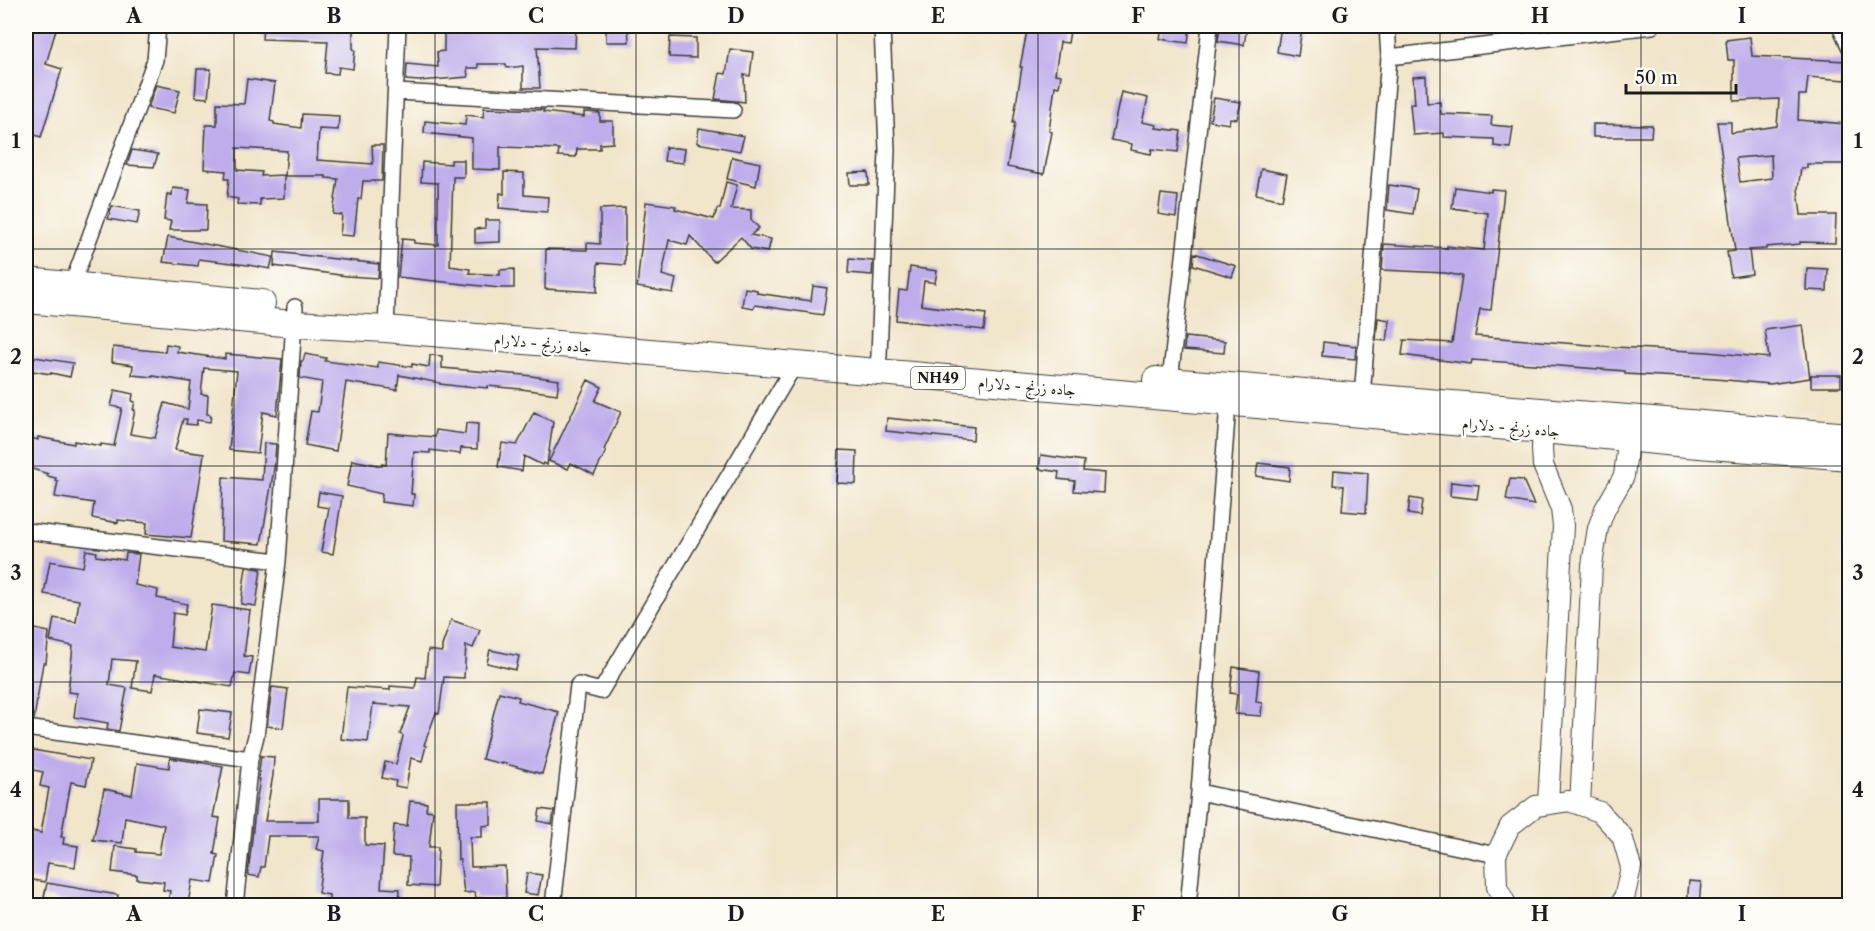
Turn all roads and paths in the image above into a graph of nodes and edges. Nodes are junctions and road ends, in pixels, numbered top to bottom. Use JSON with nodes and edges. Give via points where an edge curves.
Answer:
{"nodes":[{"id":1,"x":158,"y":26,"type":"edge"},
{"id":2,"x":398,"y":26,"type":"edge"},
{"id":3,"x":882,"y":26,"type":"edge"},
{"id":4,"x":1210,"y":26,"type":"edge"},
{"id":5,"x":1387,"y":26,"type":"edge"},
{"id":6,"x":1652,"y":26,"type":"edge"},
{"id":7,"x":1840,"y":26,"type":"edge"},
{"id":8,"x":1850,"y":48,"type":"edge"},
{"id":9,"x":1389,"y":57,"type":"junction"},
{"id":10,"x":396,"y":92,"type":"junction"},
{"id":11,"x":733,"y":110,"type":"dead end"},
{"id":12,"x":26,"y":281,"type":"edge"},
{"id":13,"x":71,"y":295,"type":"junction"},
{"id":14,"x":26,"y":300,"type":"edge"},
{"id":15,"x":294,"y":315,"type":"junction"},
{"id":16,"x":386,"y":321,"type":"junction"},
{"id":17,"x":878,"y":364,"type":"junction"},
{"id":18,"x":794,"y":366,"type":"junction"},
{"id":19,"x":1170,"y":381,"type":"junction"},
{"id":20,"x":1362,"y":397,"type":"junction"},
{"id":21,"x":1228,"y":404,"type":"junction"},
{"id":22,"x":1544,"y":420,"type":"junction"},
{"id":23,"x":1630,"y":429,"type":"junction"},
{"id":24,"x":1850,"y":436,"type":"edge"},
{"id":25,"x":1850,"y":457,"type":"edge"},
{"id":26,"x":26,"y":531,"type":"edge"},
{"id":27,"x":278,"y":561,"type":"junction"},
{"id":28,"x":26,"y":728,"type":"edge"},
{"id":29,"x":250,"y":759,"type":"junction"},
{"id":30,"x":1199,"y":792,"type":"junction"},
{"id":31,"x":1548,"y":804,"type":"junction"},
{"id":32,"x":1580,"y":805,"type":"junction"},
{"id":33,"x":1496,"y":855,"type":"junction"},
{"id":34,"x":235,"y":906,"type":"edge"},
{"id":35,"x":553,"y":906,"type":"edge"},
{"id":36,"x":1188,"y":906,"type":"edge"},
{"id":37,"x":1507,"y":906,"type":"edge"},
{"id":38,"x":1618,"y":906,"type":"edge"}],
"edges":[{"from":1,"to":13,"type":"street","via":[[155,60]]},
{"from":2,"to":10,"type":"street"},
{"from":3,"to":17,"type":"street","via":[[887,150]]},
{"from":4,"to":19,"type":"street"},
{"from":5,"to":9,"type":"street"},
{"from":6,"to":9,"type":"street"},
{"from":7,"to":8,"type":"street"},
{"from":9,"to":20,"type":"street"},
{"from":10,"to":11,"type":"street"},
{"from":10,"to":16,"type":"street"},
{"from":12,"to":13,"type":"highway","name":"جاده زرنج - دلارام","number":"NH49"},
{"from":13,"to":14,"type":"highway","name":"جاده زرنج - دلارام","number":"NH49"},
{"from":13,"to":15,"type":"highway","name":"جاده زرنج - دلارام","number":"NH49"},
{"from":15,"to":16,"type":"highway","name":"جاده زرنج - دلارام","number":"NH49"},
{"from":15,"to":27,"type":"street"},
{"from":16,"to":17,"type":"highway","name":"جاده زرنج - دلارام","number":"NH49"},
{"from":16,"to":18,"type":"highway","name":"جاده زرنج - دلارام","number":"NH49"},
{"from":17,"to":18,"type":"highway","name":"جاده زرنج - دلارام","number":"NH49"},
{"from":17,"to":19,"type":"highway","name":"جاده زرنج - دلارام","number":"NH49"},
{"from":17,"to":21,"type":"highway","name":"جاده زرنج - دلارام","number":"NH49"},
{"from":18,"to":35,"type":"street","via":[[601,691],[578,685]]},
{"from":19,"to":20,"type":"highway","name":"جاده زرنج - دلارام","number":"NH49"},
{"from":20,"to":22,"type":"highway","name":"جاده زرنج - دلارام","number":"NH49"},
{"from":21,"to":22,"type":"highway","name":"جاده زرنج - دلارام","number":"NH49"},
{"from":21,"to":30,"type":"street"},
{"from":22,"to":23,"type":"highway","name":"جاده زرنج - دلارام","number":"NH49"},
{"from":22,"to":31,"type":"street","via":[[1543,465],[1561,509],[1563,526]]},
{"from":23,"to":24,"type":"highway","name":"جاده زرنج - دلارام","number":"NH49"},
{"from":23,"to":25,"type":"highway","name":"جاده زرنج - دلارام","number":"NH49"},
{"from":23,"to":32,"type":"street","via":[[1624,476],[1598,528],[1592,565]]},
{"from":26,"to":27,"type":"street"},
{"from":27,"to":29,"type":"street"},
{"from":28,"to":29,"type":"street"},
{"from":29,"to":34,"type":"street"},
{"from":30,"to":33,"type":"street"},
{"from":30,"to":36,"type":"street"},
{"from":31,"to":32,"type":"street","via":[[1569,801]]},
{"from":31,"to":33,"type":"street","via":[[1536,806],[1510,826]]},
{"from":32,"to":38,"type":"street","via":[[1600,812],[1622,836],[1631,867],[1624,899]]},
{"from":33,"to":37,"type":"street","via":[[1497,887]]}]}
